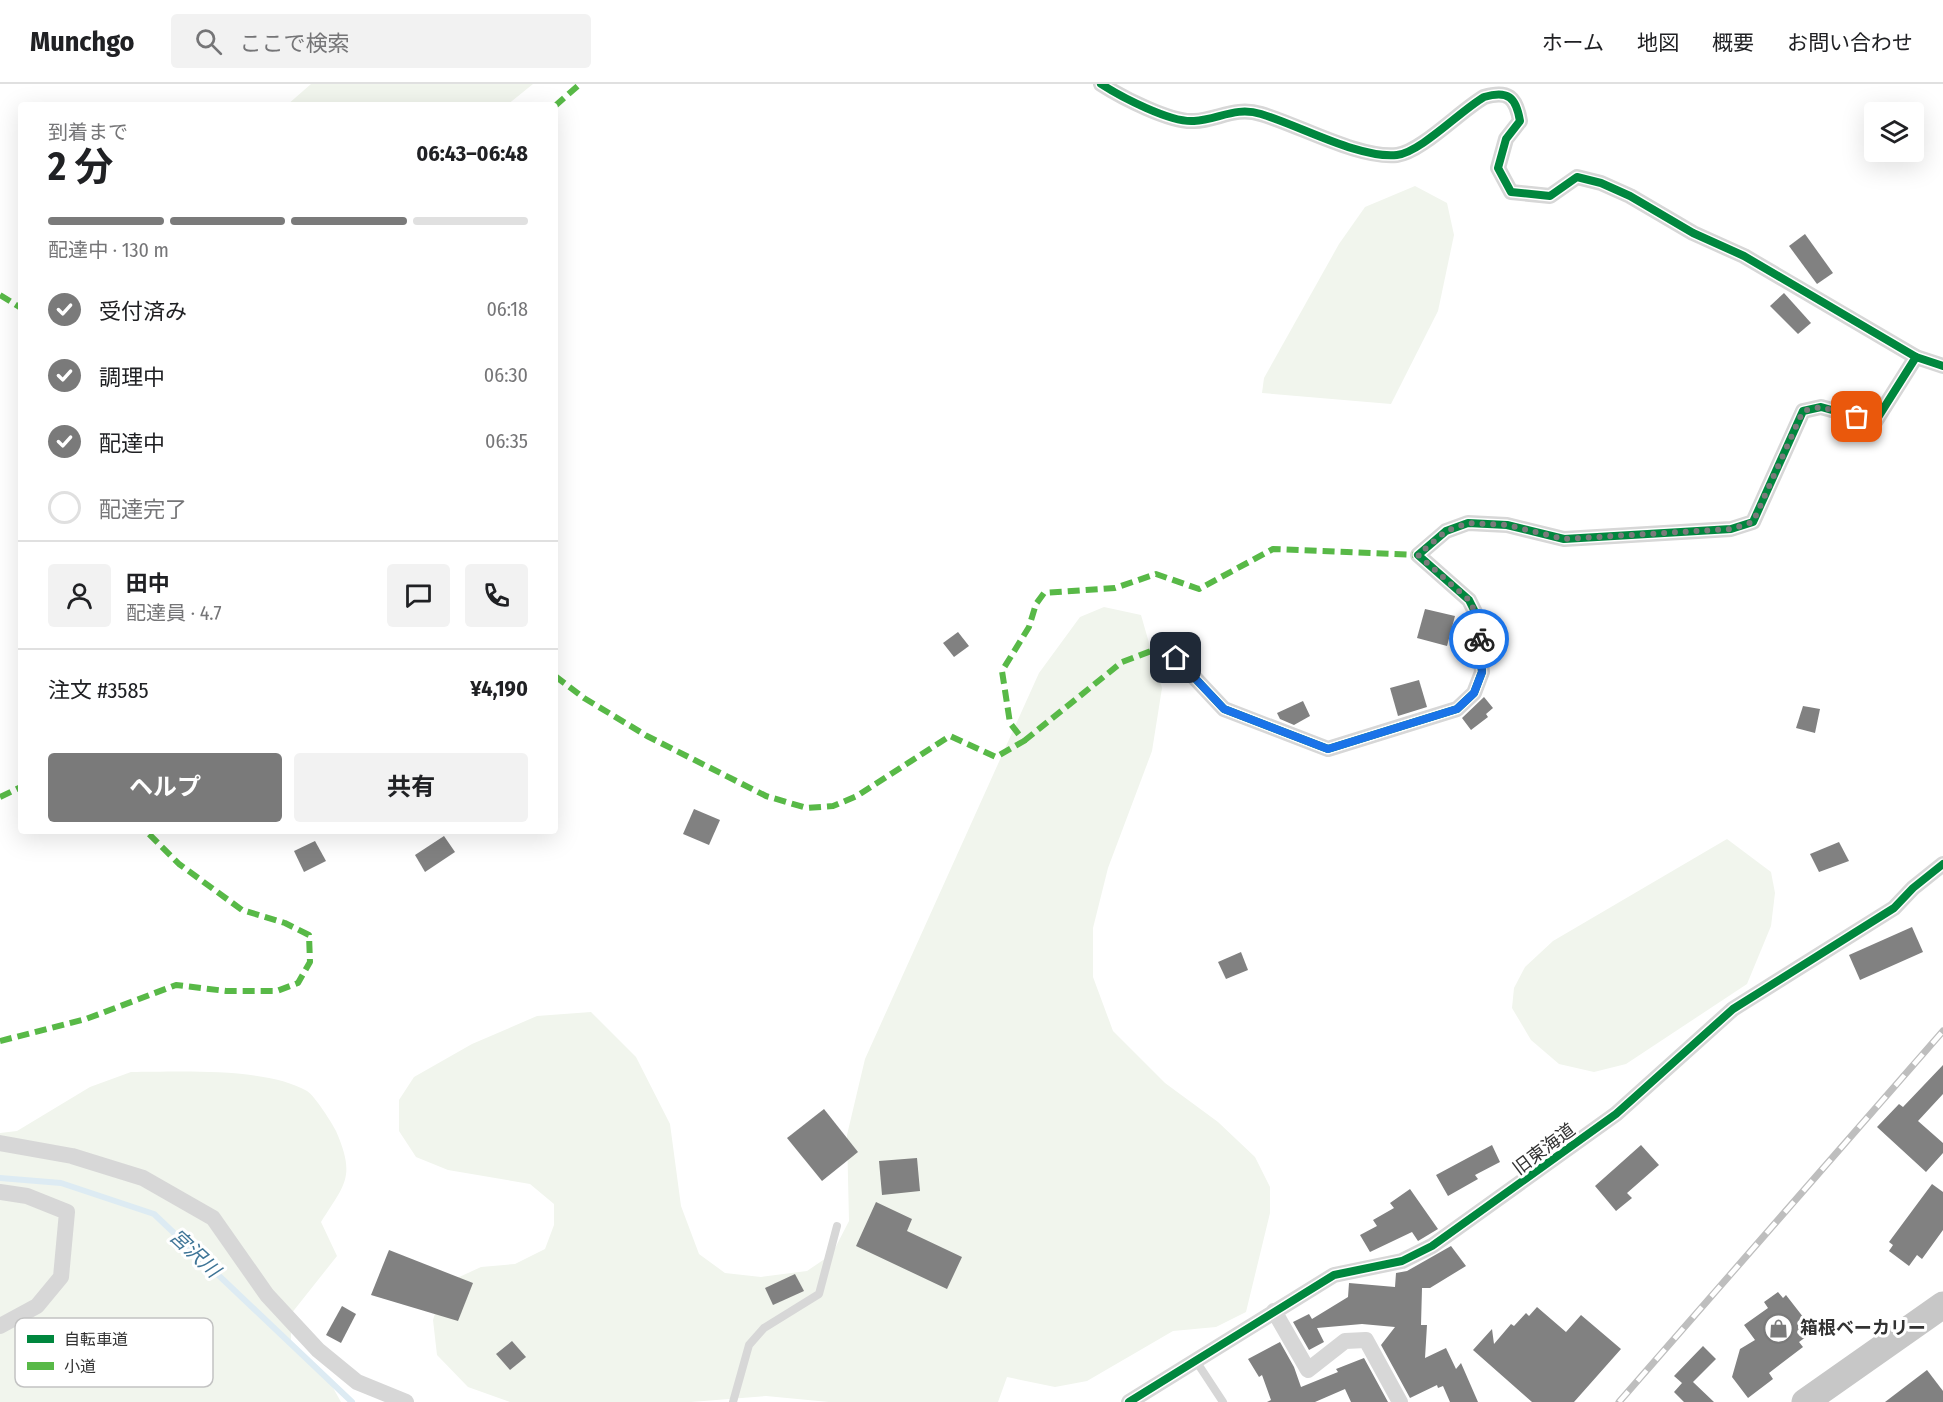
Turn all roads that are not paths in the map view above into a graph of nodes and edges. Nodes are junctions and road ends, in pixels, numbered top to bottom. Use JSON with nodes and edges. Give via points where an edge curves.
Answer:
{"nodes":[{"id":1,"x":1101,"y":84,"type":"edge"},
{"id":2,"x":1916,"y":357,"type":"junction"},
{"id":3,"x":1943,"y":366,"type":"edge"},
{"id":4,"x":1176,"y":658,"type":"dead end"},
{"id":5,"x":1943,"y":864,"type":"edge"},
{"id":6,"x":0,"y":1143,"type":"edge"},
{"id":7,"x":0,"y":1191,"type":"edge"},
{"id":8,"x":837,"y":1226,"type":"dead end"},
{"id":9,"x":1943,"y":1305,"type":"edge"},
{"id":10,"x":1274,"y":1311,"type":"junction"},
{"id":11,"x":0,"y":1326,"type":"edge"},
{"id":12,"x":1196,"y":1361,"type":"junction"},
{"id":13,"x":406,"y":1402,"type":"edge"},
{"id":14,"x":733,"y":1402,"type":"edge"},
{"id":15,"x":1129,"y":1402,"type":"edge"},
{"id":16,"x":1223,"y":1402,"type":"edge"},
{"id":17,"x":1400,"y":1402,"type":"edge"},
{"id":18,"x":1805,"y":1402,"type":"edge"}],
"edges":[{"from":1,"to":2,"type":"street","via":[[1178,120],[1195,122],[1230,111],[1258,113],[1379,155],[1398,155],[1415,149],[1484,97],[1509,96],[1517,105],[1520,121],[1506,139],[1498,168],[1511,192],[1550,196],[1577,177],[1601,183],[1744,256]]},
{"from":2,"to":3,"type":"street"},
{"from":2,"to":4,"type":"street","via":[[1875,422],[1821,407],[1803,411],[1753,522],[1731,529],[1564,539],[1507,525],[1468,523],[1446,531],[1418,555],[1469,600],[1476,614],[1482,672],[1474,693],[1457,709],[1328,749],[1224,709]]},
{"from":5,"to":10,"type":"street","name":"旧東海道","via":[[1894,908],[1733,1009],[1616,1114],[1442,1239],[1402,1261],[1334,1275]]},
{"from":6,"to":13,"type":"street","via":[[72,1156],[143,1178],[213,1218],[267,1295],[318,1350],[357,1382]]},
{"from":7,"to":11,"type":"street","via":[[27,1196],[67,1212],[61,1277],[37,1306]]},
{"from":8,"to":14,"type":"lane","via":[[819,1294],[764,1328],[749,1345]]},
{"from":9,"to":18,"type":"highway"},
{"from":10,"to":12,"type":"street","name":"旧東海道"},
{"from":10,"to":17,"type":"street","via":[[1308,1370],[1345,1341],[1366,1340]]},
{"from":12,"to":15,"type":"street","name":"旧東海道"},
{"from":12,"to":16,"type":"lane"}]}
